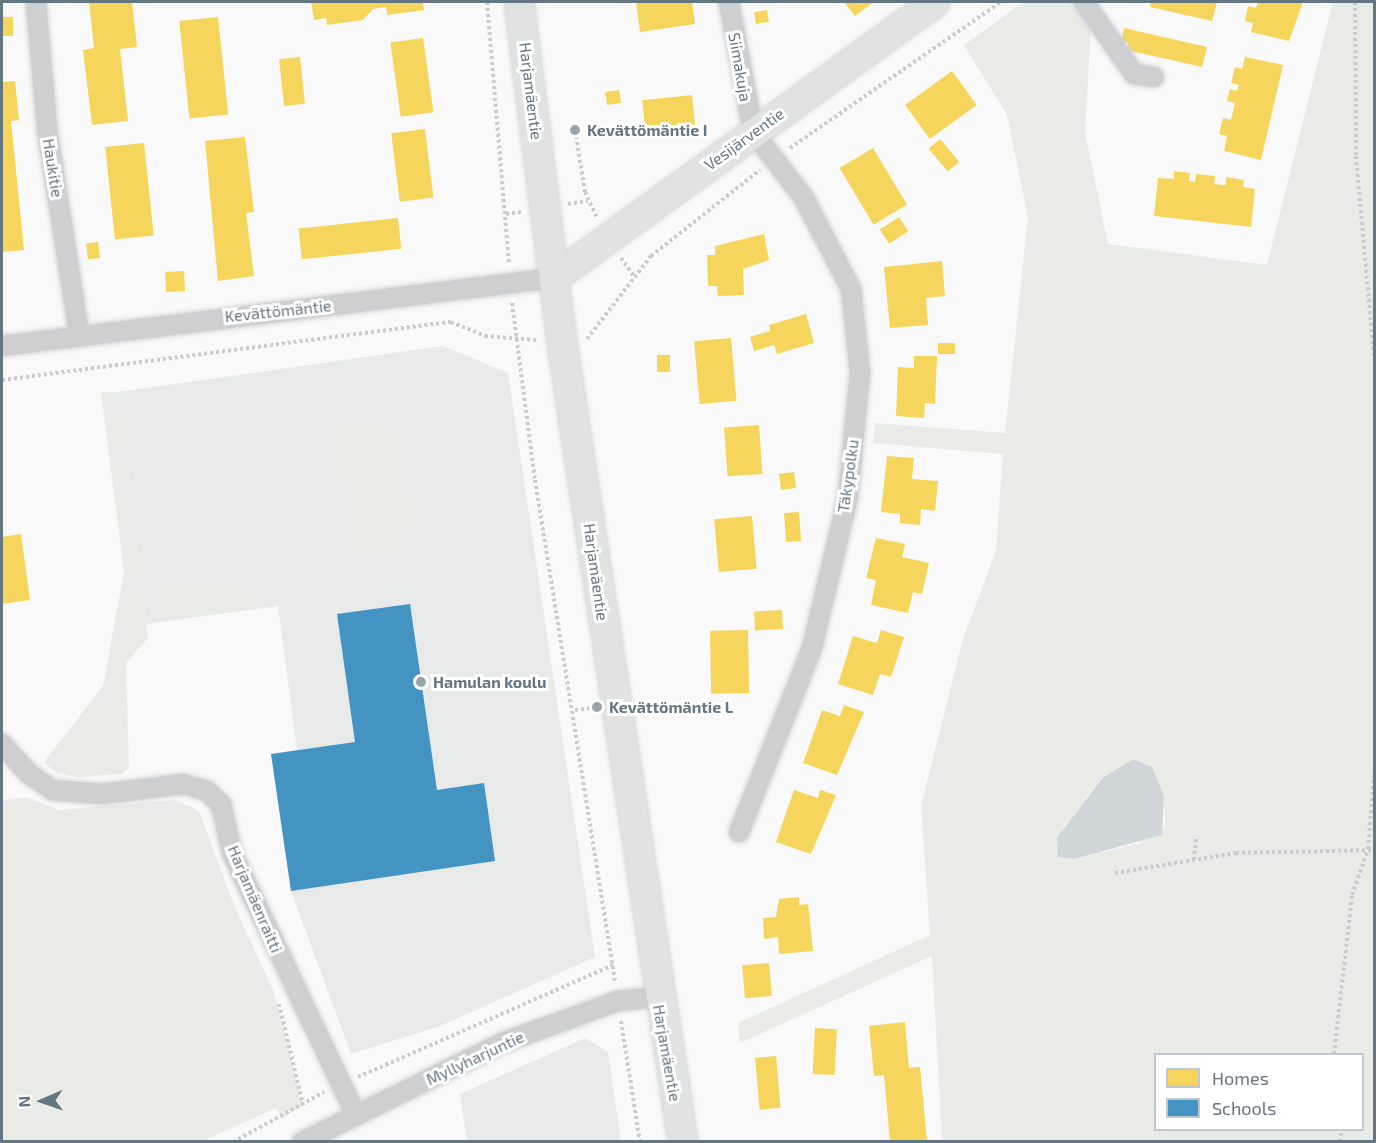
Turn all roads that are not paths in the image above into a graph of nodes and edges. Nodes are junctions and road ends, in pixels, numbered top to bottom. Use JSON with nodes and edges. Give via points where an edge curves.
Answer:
{"nodes":[{"id":1,"x":36,"y":2,"type":"edge"},
{"id":2,"x":519,"y":2,"type":"edge"},
{"id":3,"x":729,"y":2,"type":"edge"},
{"id":4,"x":935,"y":2,"type":"edge"},
{"id":5,"x":1083,"y":2,"type":"edge"},
{"id":6,"x":1154,"y":77,"type":"dead end"},
{"id":7,"x":753,"y":132,"type":"junction"},
{"id":8,"x":554,"y":278,"type":"junction"},
{"id":9,"x":80,"y":333,"type":"junction"},
{"id":10,"x":2,"y":346,"type":"edge"},
{"id":11,"x":2,"y":744,"type":"edge"},
{"id":12,"x":739,"y":832,"type":"dead end"},
{"id":13,"x":657,"y":997,"type":"junction"},
{"id":14,"x":356,"y":1115,"type":"junction"},
{"id":15,"x":302,"y":1142,"type":"edge"},
{"id":16,"x":683,"y":1142,"type":"edge"}],
"edges":[{"from":1,"to":9,"type":"street","name":"Haukitie","via":[[47,129]]},
{"from":2,"to":8,"type":"street","name":"Harjamäentie"},
{"from":3,"to":7,"type":"street","name":"Siimakuja"},
{"from":4,"to":7,"type":"street","name":"Vesijärventie"},
{"from":5,"to":6,"type":"street","via":[[1134,74]]},
{"from":7,"to":8,"type":"street","name":"Vesijärventie"},
{"from":7,"to":12,"type":"street","name":"Täkypolku","via":[[804,198],[851,289],[860,372],[848,497],[813,648]]},
{"from":8,"to":9,"type":"street","name":"Kevättömäntie"},
{"from":8,"to":13,"type":"street","name":"Harjamäentie"},
{"from":9,"to":10,"type":"street","name":"Kevättömäntie"},
{"from":11,"to":14,"type":"street","name":"Harjamäenraitti","via":[[29,774],[53,790],[102,794],[183,784],[207,791],[221,804],[232,853]]},
{"from":13,"to":14,"type":"street","name":"Myllyharjuntie","via":[[618,1001],[502,1043]]},
{"from":13,"to":16,"type":"street","name":"Harjamäentie"},
{"from":14,"to":15,"type":"street","name":"Myllyharjuntie"}]}
